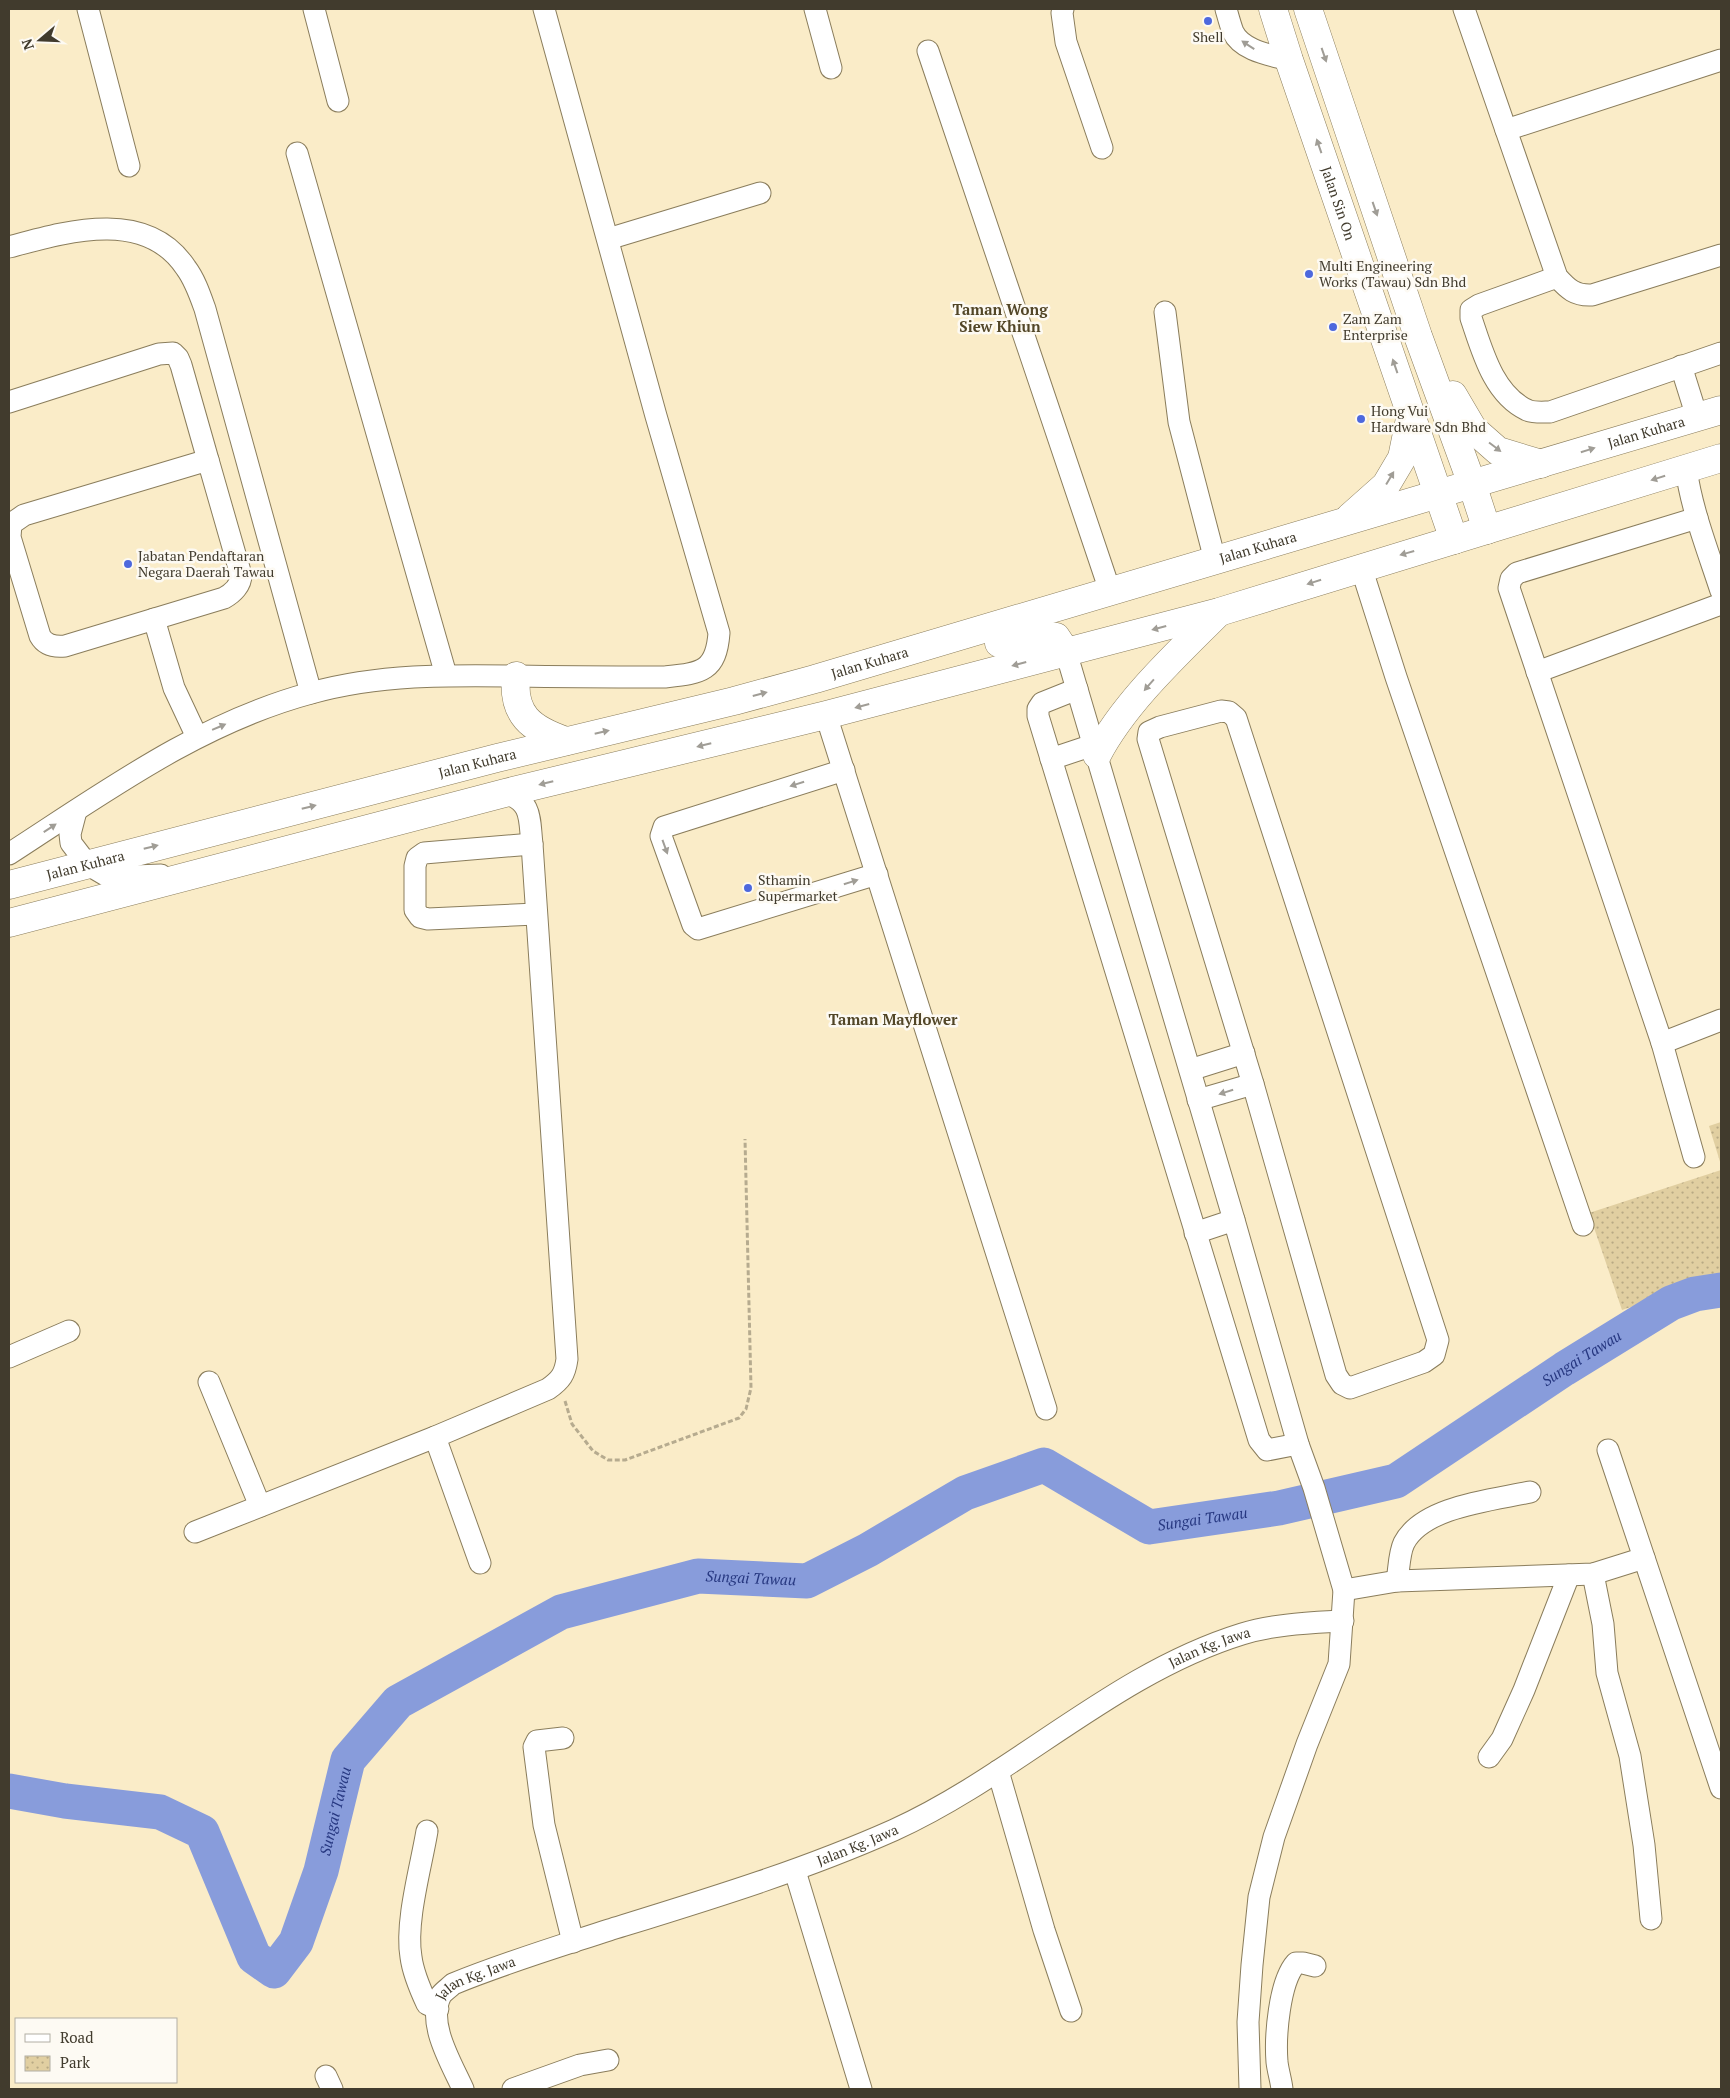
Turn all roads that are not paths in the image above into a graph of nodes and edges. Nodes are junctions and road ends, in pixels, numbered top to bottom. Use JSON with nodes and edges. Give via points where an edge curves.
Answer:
{"nodes":[{"id":1,"x":88,"y":9,"type":"edge"},
{"id":2,"x":314,"y":9,"type":"edge"},
{"id":3,"x":544,"y":9,"type":"edge"},
{"id":4,"x":815,"y":9,"type":"edge"},
{"id":5,"x":1063,"y":9,"type":"edge"},
{"id":6,"x":1226,"y":9,"type":"edge"},
{"id":7,"x":1273,"y":9,"type":"edge"},
{"id":8,"x":1308,"y":9,"type":"edge"},
{"id":9,"x":1464,"y":9,"type":"edge"},
{"id":10,"x":928,"y":51,"type":"dead end"},
{"id":11,"x":1289,"y":60,"type":"junction"},
{"id":12,"x":1721,"y":60,"type":"edge"},
{"id":13,"x":831,"y":68,"type":"dead end"},
{"id":14,"x":338,"y":101,"type":"dead end"},
{"id":15,"x":1506,"y":130,"type":"junction"},
{"id":16,"x":1102,"y":148,"type":"dead end"},
{"id":17,"x":297,"y":153,"type":"dead end"},
{"id":18,"x":129,"y":166,"type":"dead end"},
{"id":19,"x":760,"y":192,"type":"dead end"},
{"id":20,"x":608,"y":239,"type":"junction"},
{"id":21,"x":9,"y":247,"type":"edge"},
{"id":22,"x":1721,"y":255,"type":"edge"},
{"id":23,"x":1557,"y":277,"type":"junction"},
{"id":24,"x":1165,"y":312,"type":"dead end"},
{"id":25,"x":1418,"y":336,"type":"junction"},
{"id":26,"x":1721,"y":353,"type":"edge"},
{"id":27,"x":1681,"y":366,"type":"junction"},
{"id":28,"x":9,"y":402,"type":"edge"},
{"id":29,"x":1411,"y":412,"type":"junction"},
{"id":30,"x":1709,"y":414,"type":"edge"},
{"id":31,"x":1721,"y":458,"type":"edge"},
{"id":32,"x":208,"y":460,"type":"junction"},
{"id":33,"x":1541,"y":464,"type":"junction"},
{"id":34,"x":1686,"y":469,"type":"junction"},
{"id":35,"x":1472,"y":484,"type":"junction"},
{"id":36,"x":1438,"y":494,"type":"junction"},
{"id":37,"x":1697,"y":518,"type":"junction"},
{"id":38,"x":1342,"y":523,"type":"junction"},
{"id":39,"x":1487,"y":530,"type":"junction"},
{"id":40,"x":1454,"y":540,"type":"junction"},
{"id":41,"x":1214,"y":560,"type":"junction"},
{"id":42,"x":1361,"y":567,"type":"junction"},
{"id":43,"x":1110,"y":591,"type":"junction"},
{"id":44,"x":1721,"y":591,"type":"edge"},
{"id":45,"x":1721,"y":604,"type":"edge"},
{"id":46,"x":1219,"y":612,"type":"junction"},
{"id":47,"x":154,"y":619,"type":"junction"},
{"id":48,"x":954,"y":639,"type":"junction"},
{"id":49,"x":1066,"y":652,"type":"junction"},
{"id":50,"x":1537,"y":672,"type":"junction"},
{"id":51,"x":446,"y":674,"type":"junction"},
{"id":52,"x":516,"y":676,"type":"junction"},
{"id":53,"x":1077,"y":690,"type":"junction"},
{"id":54,"x":311,"y":693,"type":"junction"},
{"id":55,"x":826,"y":715,"type":"junction"},
{"id":56,"x":197,"y":737,"type":"junction"},
{"id":57,"x":566,"y":741,"type":"junction"},
{"id":58,"x":1095,"y":750,"type":"junction"},
{"id":59,"x":1051,"y":759,"type":"junction"},
{"id":60,"x":844,"y":770,"type":"junction"},
{"id":61,"x":505,"y":793,"type":"junction"},
{"id":62,"x":76,"y":811,"type":"junction"},
{"id":63,"x":532,"y":844,"type":"junction"},
{"id":64,"x":9,"y":854,"type":"edge"},
{"id":65,"x":87,"y":864,"type":"junction"},
{"id":66,"x":191,"y":874,"type":"junction"},
{"id":67,"x":877,"y":874,"type":"junction"},
{"id":68,"x":9,"y":885,"type":"edge"},
{"id":69,"x":536,"y":914,"type":"junction"},
{"id":70,"x":9,"y":923,"type":"edge"},
{"id":71,"x":1721,"y":1020,"type":"edge"},
{"id":72,"x":1662,"y":1043,"type":"junction"},
{"id":73,"x":1244,"y":1053,"type":"junction"},
{"id":74,"x":1190,"y":1070,"type":"junction"},
{"id":75,"x":1253,"y":1084,"type":"junction"},
{"id":76,"x":1198,"y":1100,"type":"junction"},
{"id":77,"x":1694,"y":1157,"type":"dead end"},
{"id":78,"x":1234,"y":1220,"type":"junction"},
{"id":79,"x":1583,"y":1225,"type":"dead end"},
{"id":80,"x":1195,"y":1233,"type":"junction"},
{"id":81,"x":69,"y":1331,"type":"dead end"},
{"id":82,"x":9,"y":1357,"type":"edge"},
{"id":83,"x":208,"y":1382,"type":"dead end"},
{"id":84,"x":1046,"y":1409,"type":"dead end"},
{"id":85,"x":435,"y":1437,"type":"junction"},
{"id":86,"x":1298,"y":1444,"type":"junction"},
{"id":87,"x":1608,"y":1450,"type":"dead end"},
{"id":88,"x":1530,"y":1492,"type":"dead end"},
{"id":89,"x":260,"y":1506,"type":"junction"},
{"id":90,"x":195,"y":1532,"type":"dead end"},
{"id":91,"x":1644,"y":1558,"type":"junction"},
{"id":92,"x":480,"y":1563,"type":"dead end"},
{"id":93,"x":1593,"y":1574,"type":"junction"},
{"id":94,"x":1569,"y":1575,"type":"junction"},
{"id":95,"x":1397,"y":1581,"type":"junction"},
{"id":96,"x":1344,"y":1590,"type":"junction"},
{"id":97,"x":1343,"y":1621,"type":"junction"},
{"id":98,"x":563,"y":1738,"type":"dead end"},
{"id":99,"x":1489,"y":1757,"type":"dead end"},
{"id":100,"x":998,"y":1771,"type":"junction"},
{"id":101,"x":1721,"y":1788,"type":"edge"},
{"id":102,"x":427,"y":1831,"type":"dead end"},
{"id":103,"x":795,"y":1871,"type":"junction"},
{"id":104,"x":1651,"y":1919,"type":"dead end"},
{"id":105,"x":573,"y":1942,"type":"junction"},
{"id":106,"x":1315,"y":1966,"type":"dead end"},
{"id":107,"x":438,"y":2009,"type":"junction"},
{"id":108,"x":1071,"y":2011,"type":"dead end"},
{"id":109,"x":608,"y":2060,"type":"dead end"},
{"id":110,"x":463,"y":2089,"type":"edge"},
{"id":111,"x":513,"y":2089,"type":"edge"},
{"id":112,"x":861,"y":2089,"type":"edge"},
{"id":113,"x":1250,"y":2089,"type":"edge"},
{"id":114,"x":1282,"y":2089,"type":"edge"}],
"edges":[{"from":1,"to":18,"type":"street"},
{"from":2,"to":14,"type":"street"},
{"from":3,"to":20,"type":"street"},
{"from":4,"to":13,"type":"street"},
{"from":5,"to":16,"type":"street","via":[[1066,42]]},
{"from":11,"to":6,"type":"street","one_way":true,"via":[[1254,50],[1243,43],[1234,34]]},
{"from":7,"to":11,"type":"main road","name":"Jalan Sin On"},
{"from":8,"to":25,"type":"main road","one_way":true},
{"from":9,"to":15,"type":"street"},
{"from":10,"to":43,"type":"street"},
{"from":29,"to":11,"type":"main road","name":"Jalan Sin On","one_way":true},
{"from":12,"to":15,"type":"street"},
{"from":15,"to":23,"type":"street"},
{"from":17,"to":51,"type":"street"},
{"from":19,"to":20,"type":"street"},
{"from":20,"to":52,"type":"street","via":[[719,633],[718,652],[707,667],[690,674],[665,677]]},
{"from":21,"to":54,"type":"street","via":[[58,234],[110,228],[151,239],[166,247],[185,266],[205,309]]},
{"from":22,"to":23,"type":"street","via":[[1592,295],[1582,296],[1570,291]]},
{"from":23,"to":27,"type":"street","via":[[1471,310],[1486,361],[1498,383],[1510,398],[1528,411],[1550,412]]},
{"from":24,"to":41,"type":"street","via":[[1179,422]]},
{"from":25,"to":33,"type":"main road","one_way":true,"via":[[1473,428],[1498,451]]},
{"from":25,"to":35,"type":"main road"},
{"from":26,"to":27,"type":"street"},
{"from":27,"to":30,"type":"street"},
{"from":28,"to":32,"type":"street","via":[[159,354],[173,353],[181,365]]},
{"from":29,"to":36,"type":"main road","name":"Jalan Sin On"},
{"from":38,"to":29,"type":"main road","one_way":true,"via":[[1386,485],[1402,458]]},
{"from":33,"to":30,"type":"main road","name":"Jalan Kuhara","one_way":true},
{"from":31,"to":34,"type":"main road"},
{"from":32,"to":47,"type":"street","via":[[241,579],[232,593],[224,598]]},
{"from":32,"to":47,"type":"street","via":[[24,515],[11,524],[10,538],[40,636],[45,643],[65,646]]},
{"from":33,"to":35,"type":"main road","name":"Jalan Kuhara"},
{"from":34,"to":37,"type":"street"},
{"from":34,"to":39,"type":"main road","one_way":true},
{"from":35,"to":36,"type":"main road","name":"Jalan Kuhara"},
{"from":35,"to":39,"type":"main road"},
{"from":36,"to":38,"type":"main road","name":"Jalan Kuhara"},
{"from":36,"to":40,"type":"main road","name":"Jalan Sin On"},
{"from":37,"to":44,"type":"street"},
{"from":37,"to":50,"type":"street","via":[[1517,573],[1509,588]]},
{"from":38,"to":41,"type":"main road","name":"Jalan Kuhara"},
{"from":39,"to":40,"type":"main road"},
{"from":40,"to":42,"type":"main road","one_way":true},
{"from":41,"to":43,"type":"main road","name":"Jalan Kuhara"},
{"from":42,"to":46,"type":"main road","one_way":true},
{"from":42,"to":79,"type":"street"},
{"from":43,"to":48,"type":"main road","name":"Jalan Kuhara"},
{"from":45,"to":50,"type":"street"},
{"from":46,"to":49,"type":"main road","one_way":true},
{"from":46,"to":58,"type":"main road","one_way":true,"via":[[1170,662]]},
{"from":47,"to":56,"type":"street","via":[[174,688]]},
{"from":48,"to":49,"type":"main road","via":[[967,649],[1032,634],[1056,637]]},
{"from":57,"to":48,"type":"main road","name":"Jalan Kuhara","one_way":true,"via":[[734,701]]},
{"from":49,"to":53,"type":"street"},
{"from":49,"to":55,"type":"main road","one_way":true},
{"from":50,"to":72,"type":"street"},
{"from":51,"to":52,"type":"street"},
{"from":51,"to":54,"type":"street","via":[[388,679]]},
{"from":52,"to":57,"type":"main road","via":[[514,693],[519,709],[545,734]]},
{"from":53,"to":58,"type":"street"},
{"from":53,"to":59,"type":"street","via":[[1042,703],[1038,709]]},
{"from":56,"to":54,"type":"street","one_way":true},
{"from":55,"to":60,"type":"street"},
{"from":55,"to":61,"type":"main road","one_way":true},
{"from":56,"to":62,"type":"street"},
{"from":65,"to":57,"type":"main road","name":"Jalan Kuhara","one_way":true},
{"from":58,"to":59,"type":"street"},
{"from":58,"to":74,"type":"street"},
{"from":59,"to":80,"type":"street"},
{"from":60,"to":67,"type":"street"},
{"from":60,"to":67,"type":"street","one_way":true,"via":[[664,827],[661,836],[693,925],[698,929]]},
{"from":61,"to":63,"type":"street","via":[[517,797],[524,804]]},
{"from":61,"to":66,"type":"main road"},
{"from":64,"to":62,"type":"street","one_way":true},
{"from":62,"to":65,"type":"street","via":[[71,843]]},
{"from":63,"to":69,"type":"street"},
{"from":63,"to":69,"type":"street","via":[[424,853],[417,858],[415,866],[414,910],[420,918],[428,920]]},
{"from":65,"to":66,"type":"street","via":[[109,877]]},
{"from":65,"to":68,"type":"main road","name":"Jalan Kuhara"},
{"from":66,"to":70,"type":"main road"},
{"from":67,"to":84,"type":"street"},
{"from":69,"to":85,"type":"street","via":[[567,1359],[565,1373],[559,1382],[548,1388]]},
{"from":71,"to":72,"type":"street"},
{"from":72,"to":77,"type":"street"},
{"from":73,"to":74,"type":"street"},
{"from":73,"to":75,"type":"street"},
{"from":73,"to":75,"type":"street","via":[[1148,740],[1149,732],[1160,727],[1221,711],[1236,718],[1438,1340],[1434,1355],[1424,1362],[1350,1388],[1342,1384],[1336,1375]]},
{"from":74,"to":76,"type":"street"},
{"from":75,"to":76,"type":"street","one_way":true},
{"from":76,"to":78,"type":"street"},
{"from":78,"to":80,"type":"street"},
{"from":78,"to":86,"type":"street"},
{"from":80,"to":86,"type":"street","via":[[1259,1440],[1267,1450]]},
{"from":81,"to":82,"type":"street"},
{"from":83,"to":89,"type":"street"},
{"from":85,"to":89,"type":"street"},
{"from":85,"to":92,"type":"street"},
{"from":86,"to":96,"type":"street"},
{"from":87,"to":91,"type":"street"},
{"from":88,"to":95,"type":"street","via":[[1443,1512],[1416,1528],[1403,1544]]},
{"from":89,"to":90,"type":"street"},
{"from":91,"to":93,"type":"street"},
{"from":91,"to":101,"type":"street"},
{"from":93,"to":94,"type":"street"},
{"from":93,"to":104,"type":"street","via":[[1603,1624],[1607,1673],[1630,1756],[1644,1845]]},
{"from":94,"to":95,"type":"street"},
{"from":94,"to":99,"type":"street","via":[[1524,1690],[1502,1739]]},
{"from":95,"to":96,"type":"street"},
{"from":96,"to":97,"type":"street"},
{"from":97,"to":100,"type":"street","name":"Jalan Kg. Jawa","via":[[1283,1625],[1244,1633],[1202,1648],[1058,1730]]},
{"from":97,"to":113,"type":"street","via":[[1339,1664],[1274,1838],[1259,1897],[1248,2022]]},
{"from":98,"to":105,"type":"street","via":[[537,1741],[534,1747],[544,1826]]},
{"from":100,"to":103,"type":"street","name":"Jalan Kg. Jawa","via":[[894,1830]]},
{"from":100,"to":108,"type":"street"},
{"from":102,"to":107,"type":"street","via":[[409,1933],[416,1978],[427,2004]]},
{"from":103,"to":105,"type":"street","name":"Jalan Kg. Jawa"},
{"from":103,"to":112,"type":"street"},
{"from":105,"to":107,"type":"street","name":"Jalan Kg. Jawa","via":[[453,1984],[442,1995]]},
{"from":106,"to":114,"type":"street","via":[[1296,1964],[1285,1982],[1277,2030],[1277,2062]]},
{"from":107,"to":110,"type":"street","name":"Jalan Kg. Jawa","via":[[438,2031]]},
{"from":109,"to":111,"type":"street","via":[[580,2065]]}]}
